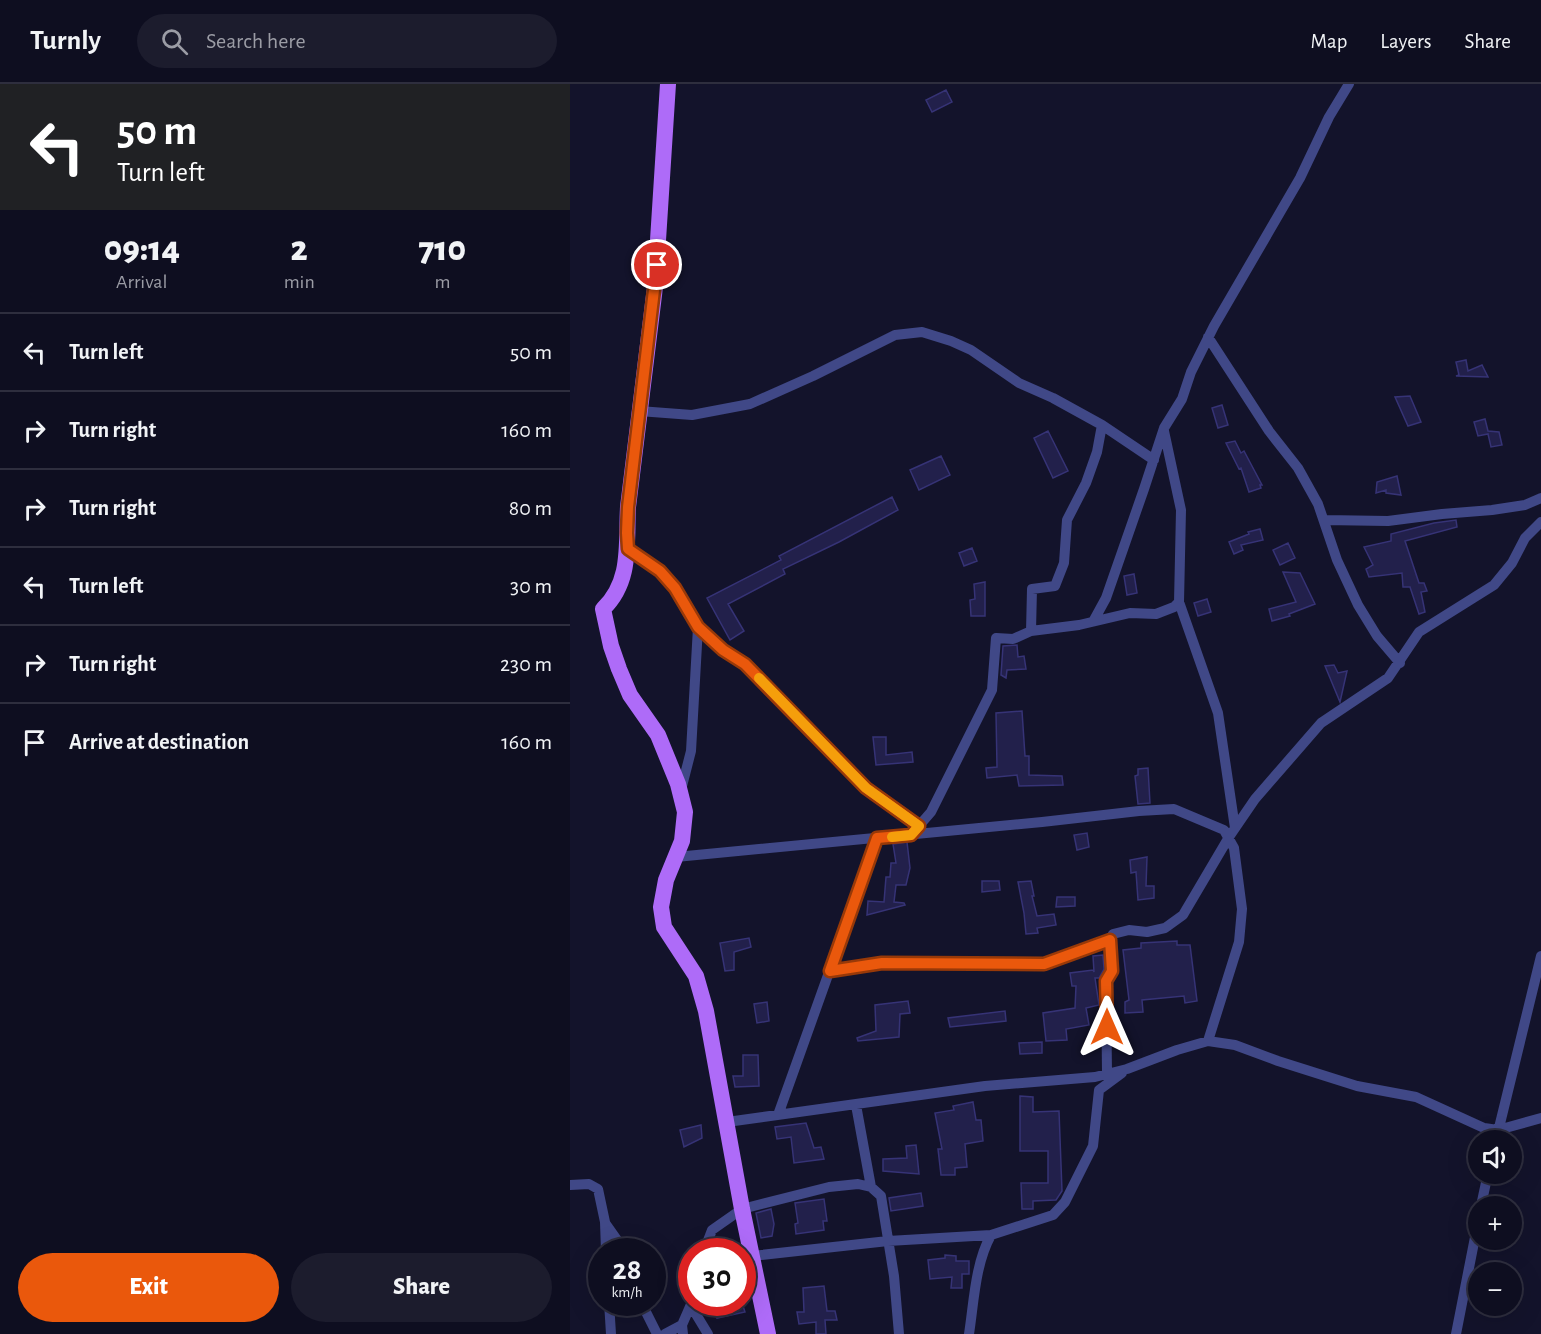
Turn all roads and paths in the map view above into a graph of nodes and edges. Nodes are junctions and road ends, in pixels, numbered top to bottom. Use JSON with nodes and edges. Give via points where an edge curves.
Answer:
{"nodes":[{"id":1,"x":668,"y":84,"type":"edge"},
{"id":2,"x":1349,"y":84,"type":"edge"},
{"id":3,"x":1208,"y":337,"type":"junction"},
{"id":4,"x":639,"y":411,"type":"junction"},
{"id":5,"x":1102,"y":425,"type":"junction"},
{"id":6,"x":1164,"y":428,"type":"junction"},
{"id":7,"x":1154,"y":460,"type":"junction"},
{"id":8,"x":1541,"y":498,"type":"edge"},
{"id":9,"x":1324,"y":520,"type":"junction"},
{"id":10,"x":1541,"y":522,"type":"edge"},
{"id":11,"x":628,"y":549,"type":"junction"},
{"id":12,"x":1179,"y":602,"type":"junction"},
{"id":13,"x":1094,"y":620,"type":"junction"},
{"id":14,"x":698,"y":627,"type":"junction"},
{"id":15,"x":1031,"y":631,"type":"junction"},
{"id":16,"x":1400,"y":663,"type":"junction"},
{"id":17,"x":680,"y":792,"type":"junction"},
{"id":18,"x":919,"y":826,"type":"junction"},
{"id":19,"x":1232,"y":832,"type":"junction"},
{"id":20,"x":911,"y":835,"type":"junction"},
{"id":21,"x":877,"y":838,"type":"junction"},
{"id":22,"x":676,"y":857,"type":"junction"},
{"id":23,"x":1110,"y":940,"type":"junction"},
{"id":24,"x":1541,"y":956,"type":"edge"},
{"id":25,"x":830,"y":971,"type":"junction"},
{"id":26,"x":1208,"y":1041,"type":"junction"},
{"id":27,"x":1127,"y":1069,"type":"junction"},
{"id":28,"x":1107,"y":1074,"type":"junction"},
{"id":29,"x":856,"y":1105,"type":"junction"},
{"id":30,"x":778,"y":1115,"type":"junction"},
{"id":31,"x":1541,"y":1118,"type":"edge"},
{"id":32,"x":727,"y":1122,"type":"junction"},
{"id":33,"x":1488,"y":1130,"type":"edge"},
{"id":34,"x":1498,"y":1130,"type":"edge"},
{"id":35,"x":1510,"y":1130,"type":"edge"},
{"id":36,"x":570,"y":1185,"type":"edge"},
{"id":37,"x":871,"y":1188,"type":"junction"},
{"id":38,"x":742,"y":1209,"type":"junction"},
{"id":39,"x":605,"y":1222,"type":"junction"},
{"id":40,"x":991,"y":1235,"type":"junction"},
{"id":41,"x":606,"y":1238,"type":"edge"},
{"id":42,"x":616,"y":1238,"type":"edge"},
{"id":43,"x":709,"y":1238,"type":"edge"},
{"id":44,"x":748,"y":1238,"type":"edge"},
{"id":45,"x":888,"y":1241,"type":"junction"},
{"id":46,"x":1473,"y":1250,"type":"edge"},
{"id":47,"x":756,"y":1256,"type":"edge"},
{"id":48,"x":756,"y":1276,"type":"edge"},
{"id":49,"x":610,"y":1316,"type":"edge"},
{"id":50,"x":648,"y":1316,"type":"edge"},
{"id":51,"x":698,"y":1316,"type":"edge"},
{"id":52,"x":683,"y":1329,"type":"edge"},
{"id":53,"x":611,"y":1334,"type":"edge"},
{"id":54,"x":657,"y":1334,"type":"edge"},
{"id":55,"x":665,"y":1334,"type":"edge"},
{"id":56,"x":708,"y":1334,"type":"edge"},
{"id":57,"x":768,"y":1334,"type":"edge"},
{"id":58,"x":899,"y":1334,"type":"edge"},
{"id":59,"x":969,"y":1334,"type":"edge"},
{"id":60,"x":1456,"y":1334,"type":"edge"}],
"edges":[{"from":1,"to":4,"type":"main road","via":[[655,287]]},
{"from":2,"to":3,"type":"street"},
{"from":3,"to":6,"type":"street","via":[[1182,399]]},
{"from":3,"to":9,"type":"street","via":[[1298,468]]},
{"from":4,"to":5,"type":"street","via":[[692,416],[750,404],[895,335],[922,332],[971,350],[1019,383]]},
{"from":4,"to":11,"type":"main road","via":[[628,507]]},
{"from":5,"to":7,"type":"street"},
{"from":5,"to":15,"type":"street","via":[[1094,463],[1067,520],[1064,563],[1055,586],[1032,589]]},
{"from":6,"to":7,"type":"street"},
{"from":6,"to":12,"type":"street","via":[[1181,510]]},
{"from":7,"to":13,"type":"street","via":[[1106,598]]},
{"from":8,"to":9,"type":"street","via":[[1492,510],[1388,521]]},
{"from":9,"to":16,"type":"street","via":[[1358,605]]},
{"from":10,"to":16,"type":"street","via":[[1525,538],[1494,585],[1419,632]]},
{"from":11,"to":14,"type":"street","via":[[660,571]]},
{"from":11,"to":17,"type":"main road","via":[[614,599],[603,609],[607,628],[630,695],[658,735]]},
{"from":12,"to":13,"type":"street","via":[[1156,615],[1130,613]]},
{"from":12,"to":19,"type":"street","via":[[1218,713]]},
{"from":13,"to":15,"type":"street"},
{"from":14,"to":17,"type":"street","via":[[691,751]]},
{"from":14,"to":18,"type":"street","via":[[745,664],[866,788]]},
{"from":15,"to":18,"type":"street","via":[[1013,639],[996,638],[992,690],[942,792]]},
{"from":16,"to":19,"type":"street","via":[[1388,678],[1321,723],[1255,799]]},
{"from":17,"to":22,"type":"main road","via":[[685,812]]},
{"from":18,"to":20,"type":"street"},
{"from":19,"to":20,"type":"street","via":[[1174,809]]},
{"from":19,"to":23,"type":"street","via":[[1183,915],[1165,928],[1129,930],[1113,934]]},
{"from":19,"to":26,"type":"street","via":[[1242,909],[1239,942]]},
{"from":20,"to":21,"type":"street"},
{"from":21,"to":22,"type":"street"},
{"from":21,"to":25,"type":"street"},
{"from":22,"to":32,"type":"main road","via":[[661,907],[664,927],[696,976]]},
{"from":23,"to":25,"type":"street","via":[[1044,964],[882,963]]},
{"from":23,"to":28,"type":"street","via":[[1112,971],[1106,981]]},
{"from":24,"to":34,"type":"street"},
{"from":25,"to":30,"type":"street"},
{"from":26,"to":27,"type":"street"},
{"from":26,"to":33,"type":"street","via":[[1235,1045],[1357,1086],[1416,1097]]},
{"from":27,"to":28,"type":"street"},
{"from":27,"to":40,"type":"street","via":[[1099,1090],[1093,1146],[1065,1202],[1053,1215]]},
{"from":28,"to":29,"type":"street","via":[[985,1086]]},
{"from":29,"to":30,"type":"street"},
{"from":29,"to":37,"type":"street"},
{"from":30,"to":32,"type":"street"},
{"from":31,"to":35,"type":"street"},
{"from":32,"to":38,"type":"main road"},
{"from":36,"to":39,"type":"street","via":[[589,1184],[598,1189]]},
{"from":37,"to":38,"type":"street","via":[[858,1184],[829,1187]]},
{"from":37,"to":45,"type":"street","via":[[881,1196]]},
{"from":38,"to":43,"type":"street","via":[[712,1230]]},
{"from":38,"to":44,"type":"main road"},
{"from":39,"to":41,"type":"street"},
{"from":39,"to":42,"type":"street"},
{"from":40,"to":45,"type":"street"},
{"from":40,"to":59,"type":"street","via":[[984,1247]]},
{"from":45,"to":47,"type":"street"},
{"from":45,"to":58,"type":"street"},
{"from":46,"to":60,"type":"street"},
{"from":48,"to":57,"type":"main road"},
{"from":49,"to":53,"type":"street"},
{"from":50,"to":54,"type":"street"},
{"from":51,"to":56,"type":"street"},
{"from":52,"to":55,"type":"street"}]}
